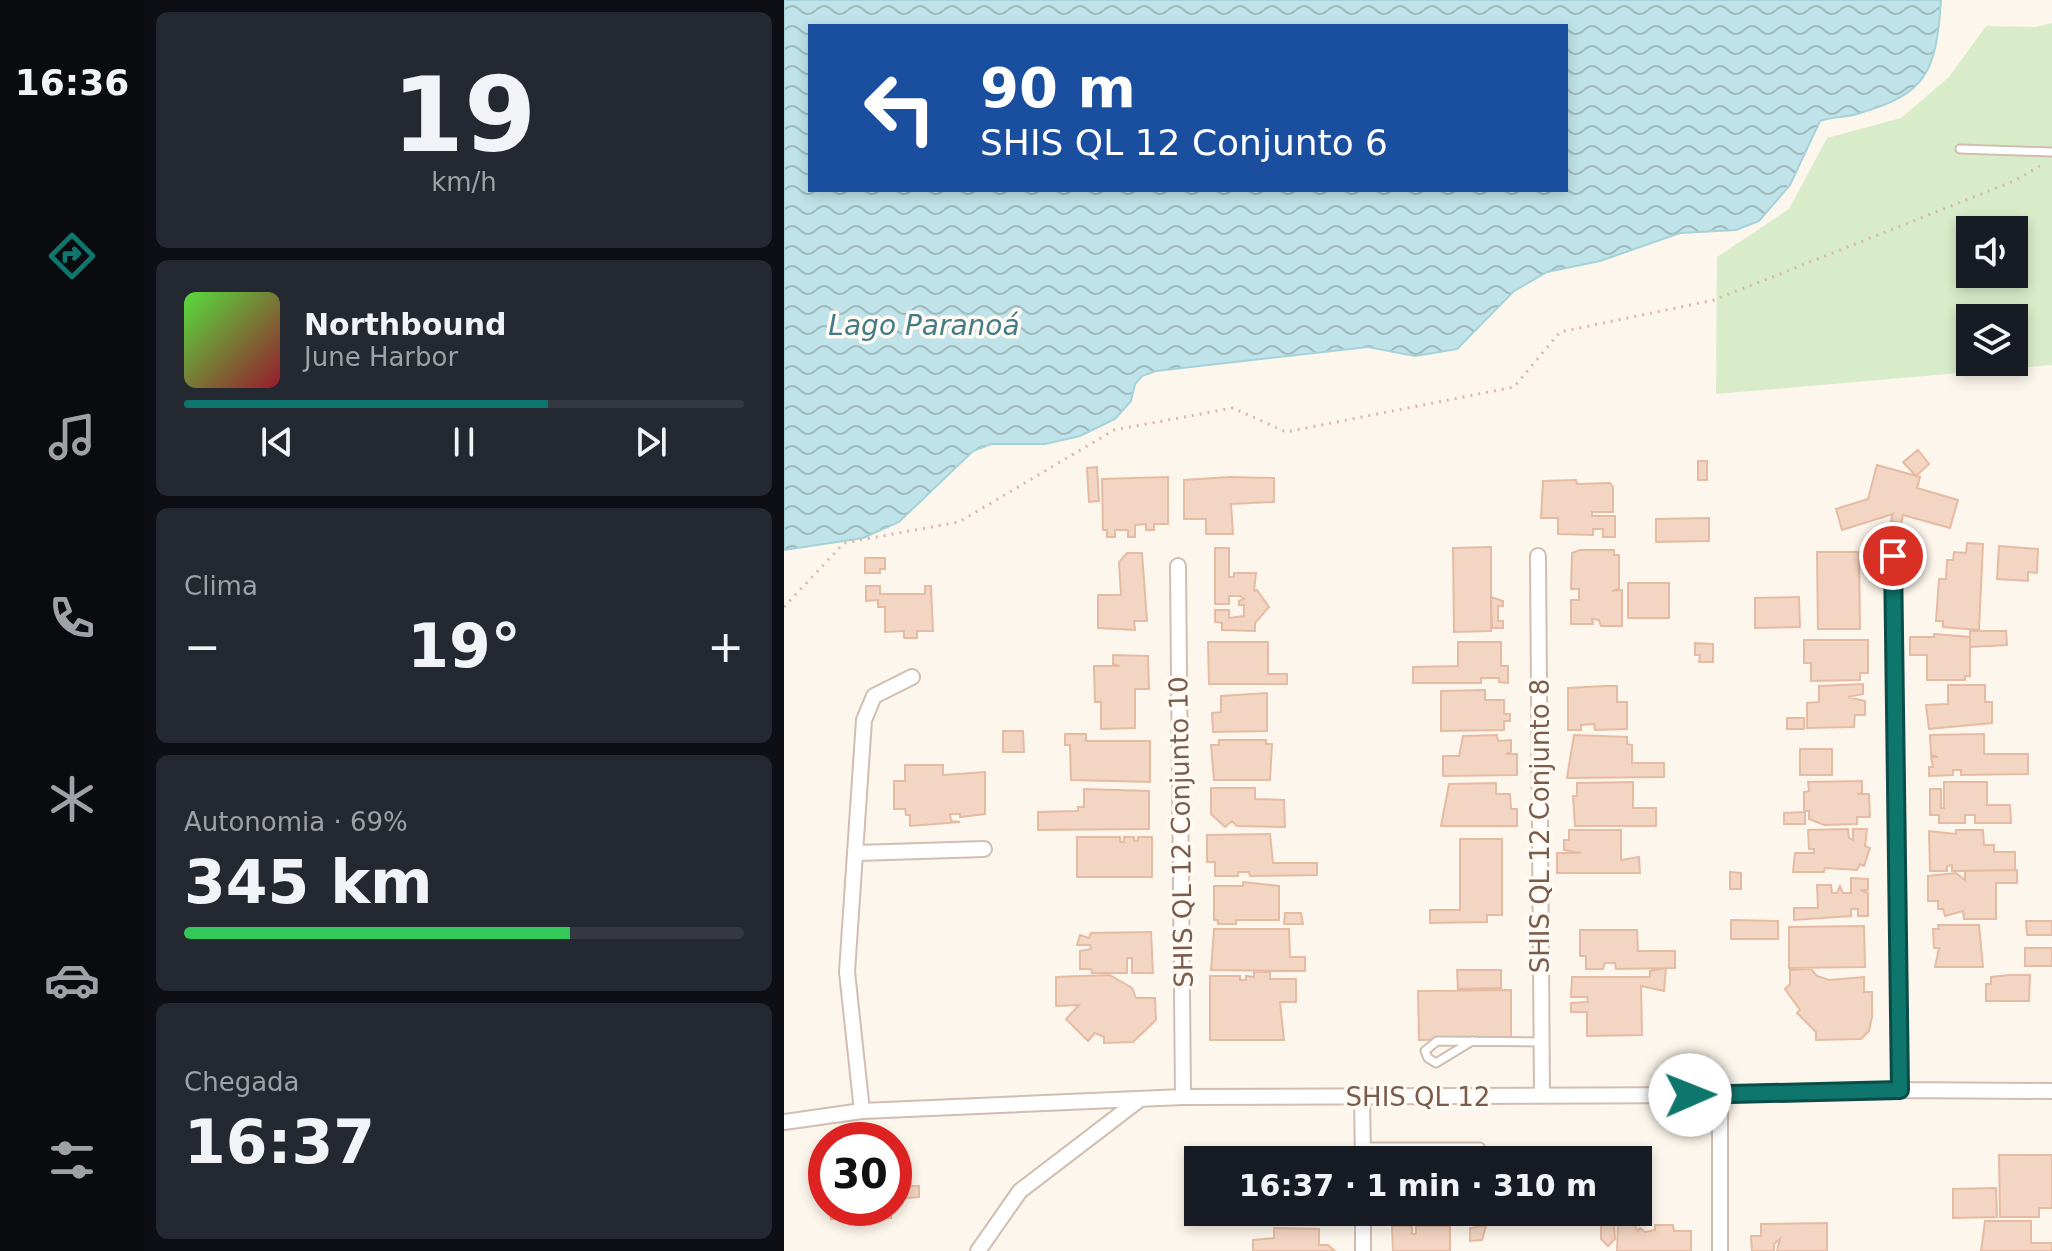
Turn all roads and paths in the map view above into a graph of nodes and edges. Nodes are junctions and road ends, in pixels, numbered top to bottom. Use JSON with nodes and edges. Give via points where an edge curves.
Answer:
{"nodes":[{"id":1,"x":1960,"y":149,"type":"dead end"},
{"id":2,"x":2052,"y":152,"type":"edge"},
{"id":3,"x":2052,"y":159,"type":"edge"},
{"id":4,"x":1538,"y":556,"type":"dead end"},
{"id":5,"x":1893,"y":556,"type":"dead end"},
{"id":6,"x":1178,"y":566,"type":"dead end"},
{"id":7,"x":784,"y":607,"type":"edge"},
{"id":8,"x":912,"y":677,"type":"dead end"},
{"id":9,"x":984,"y":849,"type":"dead end"},
{"id":10,"x":857,"y":853,"type":"junction"},
{"id":11,"x":1472,"y":1041,"type":"junction"},
{"id":12,"x":1542,"y":1042,"type":"junction"},
{"id":13,"x":1900,"y":1090,"type":"junction"},
{"id":14,"x":2052,"y":1091,"type":"edge"},
{"id":15,"x":1720,"y":1095,"type":"junction"},
{"id":16,"x":1542,"y":1096,"type":"junction"},
{"id":17,"x":1183,"y":1097,"type":"junction"},
{"id":18,"x":1362,"y":1097,"type":"junction"},
{"id":19,"x":1139,"y":1100,"type":"junction"},
{"id":20,"x":862,"y":1111,"type":"junction"},
{"id":21,"x":784,"y":1122,"type":"edge"},
{"id":22,"x":1363,"y":1146,"type":"edge"},
{"id":23,"x":1363,"y":1226,"type":"edge"},
{"id":24,"x":978,"y":1251,"type":"edge"},
{"id":25,"x":1363,"y":1251,"type":"edge"},
{"id":26,"x":1720,"y":1251,"type":"edge"}],
"edges":[{"from":1,"to":2,"type":"lane"},
{"from":3,"to":7,"type":"path","via":[[2014,181],[1714,300],[1560,332],[1514,387],[1286,432],[1233,408],[1114,430],[959,522],[844,543]]},
{"from":4,"to":12,"type":"street","name":"SHIS QL 12 Conjunto 8"},
{"from":5,"to":13,"type":"street"},
{"from":6,"to":17,"type":"street","name":"SHIS QL 12 Conjunto 10"},
{"from":8,"to":10,"type":"street","via":[[874,696],[868,706]]},
{"from":9,"to":10,"type":"street"},
{"from":10,"to":20,"type":"street","via":[[847,972]]},
{"from":11,"to":11,"type":"lane","via":[[1437,1041],[1425,1051],[1436,1063]]},
{"from":11,"to":12,"type":"lane"},
{"from":12,"to":16,"type":"street","name":"SHIS QL 12 Conjunto 8"},
{"from":13,"to":14,"type":"street","name":"SHIS QL 12"},
{"from":13,"to":15,"type":"street","name":"SHIS QL 12"},
{"from":15,"to":16,"type":"street","name":"SHIS QL 12"},
{"from":15,"to":26,"type":"street"},
{"from":16,"to":18,"type":"street","name":"SHIS QL 12"},
{"from":17,"to":18,"type":"street","name":"SHIS QL 12"},
{"from":17,"to":19,"type":"street","name":"SHIS QL 12"},
{"from":18,"to":22,"type":"street"},
{"from":19,"to":20,"type":"street","name":"SHIS QL 12"},
{"from":19,"to":24,"type":"street","via":[[1020,1191]]},
{"from":20,"to":21,"type":"street","name":"SHIS QL 12"},
{"from":23,"to":25,"type":"street"}]}
